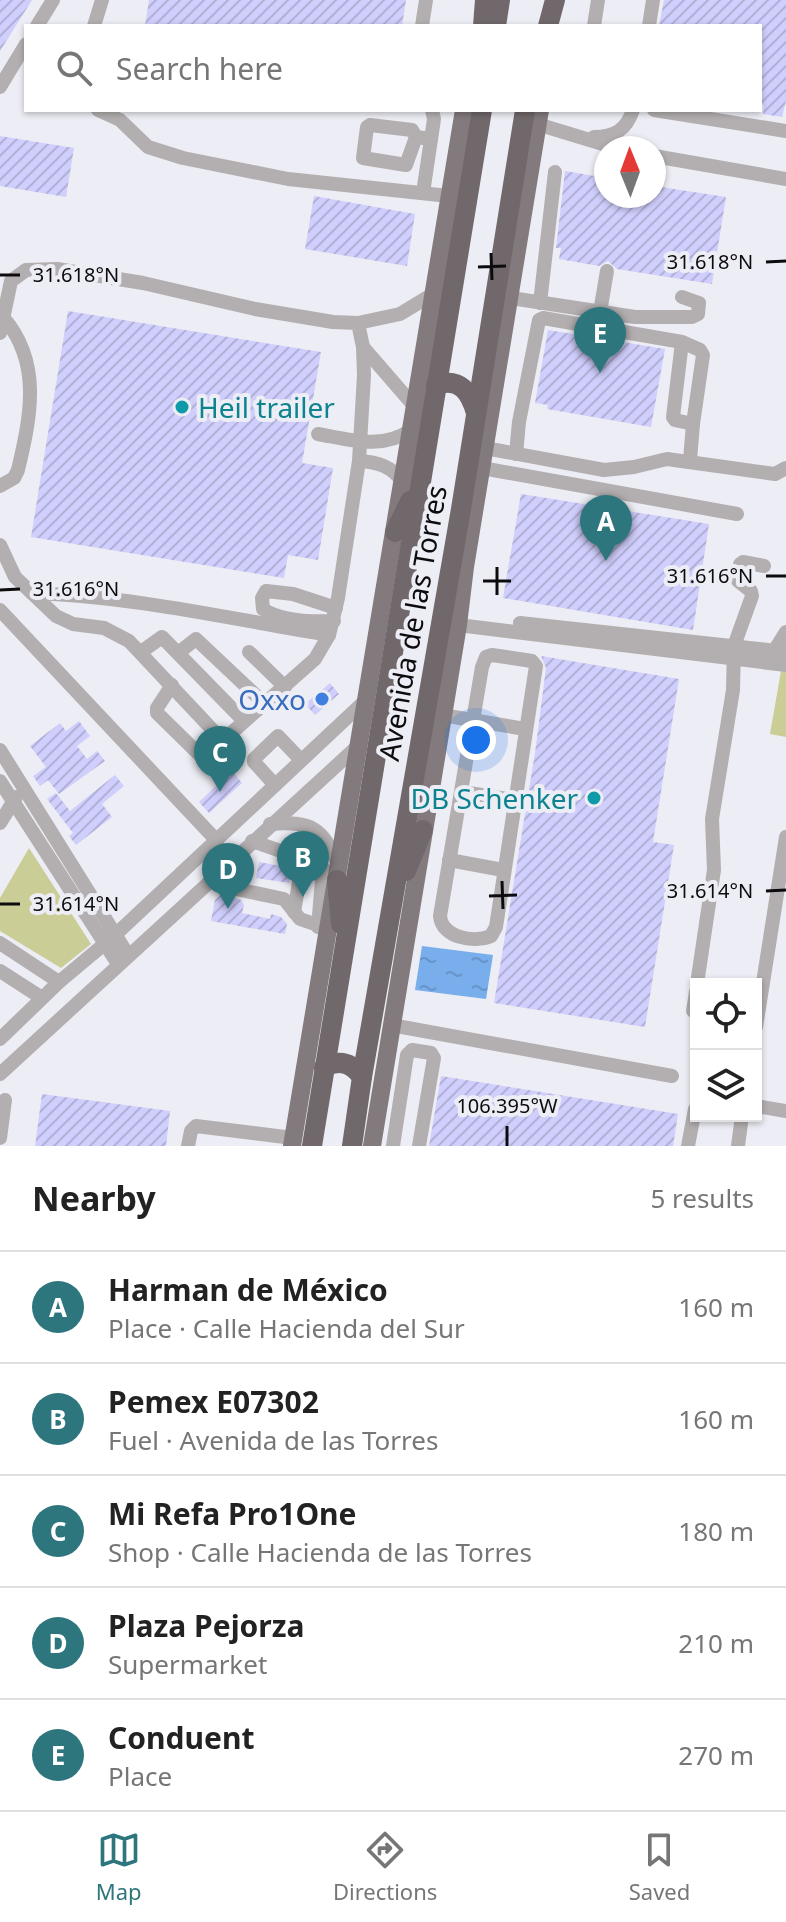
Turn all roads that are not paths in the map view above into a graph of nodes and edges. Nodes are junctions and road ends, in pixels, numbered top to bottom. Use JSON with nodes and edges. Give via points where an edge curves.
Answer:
{"nodes":[{"id":1,"x":53,"y":0,"type":"edge"},
{"id":2,"x":102,"y":0,"type":"edge"},
{"id":3,"x":426,"y":0,"type":"edge"},
{"id":4,"x":484,"y":0,"type":"edge"},
{"id":5,"x":500,"y":0,"type":"edge"},
{"id":6,"x":543,"y":0,"type":"edge"},
{"id":7,"x":556,"y":0,"type":"edge"},
{"id":8,"x":598,"y":0,"type":"edge"},
{"id":9,"x":653,"y":0,"type":"edge"},
{"id":10,"x":38,"y":24,"type":"edge"},
{"id":11,"x":95,"y":24,"type":"edge"},
{"id":12,"x":422,"y":24,"type":"edge"},
{"id":13,"x":481,"y":24,"type":"edge"},
{"id":14,"x":496,"y":24,"type":"edge"},
{"id":15,"x":539,"y":24,"type":"edge"},
{"id":16,"x":551,"y":24,"type":"edge"},
{"id":17,"x":594,"y":24,"type":"edge"},
{"id":18,"x":649,"y":24,"type":"edge"},
{"id":19,"x":24,"y":47,"type":"edge"},
{"id":20,"x":0,"y":87,"type":"edge"},
{"id":21,"x":102,"y":112,"type":"edge"},
{"id":22,"x":432,"y":112,"type":"edge"},
{"id":23,"x":464,"y":112,"type":"edge"},
{"id":24,"x":479,"y":112,"type":"edge"},
{"id":25,"x":632,"y":112,"type":"edge"},
{"id":26,"x":667,"y":112,"type":"edge"},
{"id":27,"x":530,"y":118,"type":"edge"},
{"id":28,"x":786,"y":131,"type":"edge"},
{"id":29,"x":586,"y":137,"type":"junction"},
{"id":30,"x":594,"y":140,"type":"edge"},
{"id":31,"x":666,"y":158,"type":"edge"},
{"id":32,"x":555,"y":172,"type":"dead end"},
{"id":33,"x":786,"y":179,"type":"edge"},
{"id":34,"x":423,"y":193,"type":"junction"},
{"id":35,"x":449,"y":196,"type":"junction"},
{"id":36,"x":509,"y":253,"type":"junction"},
{"id":37,"x":607,"y":271,"type":"dead end"},
{"id":38,"x":433,"y":294,"type":"junction"},
{"id":39,"x":682,"y":297,"type":"dead end"},
{"id":40,"x":511,"y":298,"type":"junction"},
{"id":41,"x":540,"y":303,"type":"junction"},
{"id":42,"x":600,"y":312,"type":"junction"},
{"id":43,"x":3,"y":317,"type":"junction"},
{"id":44,"x":358,"y":323,"type":"junction"},
{"id":45,"x":0,"y":333,"type":"edge"},
{"id":46,"x":682,"y":342,"type":"junction"},
{"id":47,"x":363,"y":347,"type":"junction"},
{"id":48,"x":436,"y":385,"type":"junction"},
{"id":49,"x":415,"y":407,"type":"junction"},
{"id":50,"x":476,"y":413,"type":"junction"},
{"id":51,"x":693,"y":424,"type":"junction"},
{"id":52,"x":411,"y":430,"type":"junction"},
{"id":53,"x":318,"y":434,"type":"dead end"},
{"id":54,"x":360,"y":442,"type":"junction"},
{"id":55,"x":485,"y":448,"type":"junction"},
{"id":56,"x":516,"y":454,"type":"junction"},
{"id":57,"x":690,"y":460,"type":"junction"},
{"id":58,"x":359,"y":461,"type":"junction"},
{"id":59,"x":482,"y":468,"type":"junction"},
{"id":60,"x":786,"y":468,"type":"edge"},
{"id":61,"x":411,"y":482,"type":"junction"},
{"id":62,"x":0,"y":486,"type":"edge"},
{"id":63,"x":461,"y":509,"type":"junction"},
{"id":64,"x":737,"y":514,"type":"dead end"},
{"id":65,"x":395,"y":532,"type":"joint"},
{"id":66,"x":0,"y":545,"type":"edge"},
{"id":67,"x":764,"y":566,"type":"dead end"},
{"id":68,"x":465,"y":567,"type":"junction"},
{"id":69,"x":32,"y":593,"type":"junction"},
{"id":70,"x":0,"y":610,"type":"edge"},
{"id":71,"x":333,"y":621,"type":"junction"},
{"id":72,"x":459,"y":621,"type":"junction"},
{"id":73,"x":786,"y":632,"type":"edge"},
{"id":74,"x":141,"y":652,"type":"junction"},
{"id":75,"x":249,"y":652,"type":"dead end"},
{"id":76,"x":733,"y":652,"type":"junction"},
{"id":77,"x":178,"y":653,"type":"junction"},
{"id":78,"x":776,"y":655,"type":"edge"},
{"id":79,"x":786,"y":665,"type":"edge"},
{"id":80,"x":172,"y":685,"type":"junction"},
{"id":81,"x":285,"y":687,"type":"junction"},
{"id":82,"x":367,"y":699,"type":"junction"},
{"id":83,"x":265,"y":704,"type":"junction"},
{"id":84,"x":442,"y":715,"type":"junction"},
{"id":85,"x":475,"y":720,"type":"junction"},
{"id":86,"x":244,"y":721,"type":"junction"},
{"id":87,"x":525,"y":729,"type":"junction"},
{"id":88,"x":223,"y":741,"type":"junction"},
{"id":89,"x":359,"y":745,"type":"junction"},
{"id":90,"x":0,"y":750,"type":"edge"},
{"id":91,"x":298,"y":763,"type":"junction"},
{"id":92,"x":0,"y":781,"type":"edge"},
{"id":93,"x":275,"y":785,"type":"junction"},
{"id":94,"x":313,"y":786,"type":"junction"},
{"id":95,"x":23,"y":787,"type":"junction"},
{"id":96,"x":462,"y":792,"type":"junction"},
{"id":97,"x":515,"y":800,"type":"junction"},
{"id":98,"x":13,"y":802,"type":"junction"},
{"id":99,"x":0,"y":823,"type":"edge"},
{"id":100,"x":270,"y":824,"type":"junction"},
{"id":101,"x":423,"y":830,"type":"junction"},
{"id":102,"x":786,"y":837,"type":"edge"},
{"id":103,"x":217,"y":841,"type":"junction"},
{"id":104,"x":252,"y":841,"type":"junction"},
{"id":105,"x":303,"y":859,"type":"junction"},
{"id":106,"x":449,"y":860,"type":"junction"},
{"id":107,"x":503,"y":870,"type":"junction"},
{"id":108,"x":333,"y":872,"type":"junction"},
{"id":109,"x":213,"y":876,"type":"junction"},
{"id":110,"x":783,"y":878,"type":"edge"},
{"id":111,"x":391,"y":908,"type":"junction"},
{"id":112,"x":294,"y":912,"type":"junction"},
{"id":113,"x":324,"y":928,"type":"junction"},
{"id":114,"x":109,"y":940,"type":"junction"},
{"id":115,"x":0,"y":943,"type":"edge"},
{"id":116,"x":344,"y":955,"type":"junction"},
{"id":117,"x":123,"y":959,"type":"junction"},
{"id":118,"x":0,"y":971,"type":"edge"},
{"id":119,"x":698,"y":978,"type":"edge"},
{"id":120,"x":59,"y":982,"type":"junction"},
{"id":121,"x":762,"y":994,"type":"edge"},
{"id":122,"x":42,"y":998,"type":"junction"},
{"id":123,"x":391,"y":1025,"type":"junction"},
{"id":124,"x":331,"y":1028,"type":"junction"},
{"id":125,"x":0,"y":1039,"type":"edge"},
{"id":126,"x":368,"y":1042,"type":"junction"},
{"id":127,"x":324,"y":1067,"type":"junction"},
{"id":128,"x":0,"y":1074,"type":"edge"},
{"id":129,"x":672,"y":1076,"type":"dead end"},
{"id":130,"x":362,"y":1077,"type":"junction"},
{"id":131,"x":5,"y":1100,"type":"dead end"},
{"id":132,"x":762,"y":1107,"type":"edge"},
{"id":133,"x":786,"y":1111,"type":"edge"},
{"id":134,"x":397,"y":1122,"type":"junction"},
{"id":135,"x":693,"y":1122,"type":"edge"},
{"id":136,"x":741,"y":1122,"type":"edge"},
{"id":137,"x":422,"y":1127,"type":"junction"},
{"id":138,"x":0,"y":1138,"type":"edge"},
{"id":139,"x":245,"y":1139,"type":"edge"},
{"id":140,"x":299,"y":1143,"type":"edge"},
{"id":141,"x":358,"y":1143,"type":"edge"},
{"id":142,"x":188,"y":1146,"type":"edge"},
{"id":143,"x":393,"y":1146,"type":"edge"},
{"id":144,"x":419,"y":1146,"type":"edge"},
{"id":145,"x":688,"y":1146,"type":"edge"},
{"id":146,"x":738,"y":1146,"type":"edge"}],
"edges":[{"from":1,"to":10,"type":"street"},
{"from":2,"to":11,"type":"street"},
{"from":3,"to":12,"type":"street"},
{"from":4,"to":13,"type":"highway"},
{"from":5,"to":14,"type":"highway"},
{"from":6,"to":15,"type":"highway"},
{"from":7,"to":16,"type":"highway"},
{"from":8,"to":17,"type":"street"},
{"from":9,"to":18,"type":"street"},
{"from":19,"to":20,"type":"street"},
{"from":21,"to":34,"type":"street","via":[[163,153],[288,179]]},
{"from":22,"to":34,"type":"street","via":[[423,138]]},
{"from":23,"to":35,"type":"main road","name":"Avenida de las Torres"},
{"from":24,"to":48,"type":"highway","name":"Avenida de las Torres"},
{"from":25,"to":29,"type":"street","via":[[621,131]]},
{"from":26,"to":28,"type":"street"},
{"from":27,"to":29,"type":"street"},
{"from":27,"to":36,"type":"highway","name":"Avenida de las Torres"},
{"from":29,"to":30,"type":"street"},
{"from":31,"to":33,"type":"street"},
{"from":32,"to":41,"type":"street"},
{"from":34,"to":35,"type":"street"},
{"from":35,"to":38,"type":"main road","name":"Avenida de las Torres"},
{"from":36,"to":40,"type":"main road","name":"Avenida de las Torres"},
{"from":36,"to":50,"type":"highway","name":"Avenida de las Torres"},
{"from":37,"to":42,"type":"street"},
{"from":38,"to":44,"type":"street","via":[[400,314]]},
{"from":38,"to":49,"type":"main road","name":"Avenida de las Torres"},
{"from":39,"to":42,"type":"street","via":[[699,303],[698,314]]},
{"from":40,"to":41,"type":"street"},
{"from":40,"to":55,"type":"main road","name":"Avenida de las Torres"},
{"from":41,"to":42,"type":"street"},
{"from":43,"to":44,"type":"street","via":[[15,276],[43,268],[317,320]]},
{"from":43,"to":45,"type":"street"},
{"from":43,"to":62,"type":"street","via":[[19,339],[31,378],[18,470]]},
{"from":44,"to":47,"type":"street"},
{"from":46,"to":51,"type":"street","via":[[703,355]]},
{"from":46,"to":51,"type":"street","via":[[673,417]]},
{"from":46,"to":56,"type":"street","via":[[539,320]]},
{"from":47,"to":49,"type":"street"},
{"from":47,"to":54,"type":"street"},
{"from":48,"to":50,"type":"highway","via":[[451,382],[464,388]]},
{"from":48,"to":61,"type":"highway","name":"Avenida de las Torres"},
{"from":49,"to":52,"type":"main road","name":"Avenida de las Torres"},
{"from":50,"to":63,"type":"highway","name":"Avenida de las Torres"},
{"from":51,"to":57,"type":"street"},
{"from":52,"to":54,"type":"street","via":[[385,442]]},
{"from":52,"to":61,"type":"main road","name":"Avenida de las Torres"},
{"from":53,"to":54,"type":"street"},
{"from":54,"to":58,"type":"street"},
{"from":55,"to":56,"type":"street"},
{"from":55,"to":59,"type":"main road","name":"Avenida de las Torres"},
{"from":56,"to":57,"type":"street","via":[[604,470]]},
{"from":57,"to":60,"type":"street","via":[[775,474]]},
{"from":58,"to":61,"type":"street","via":[[381,464]]},
{"from":58,"to":71,"type":"street"},
{"from":59,"to":64,"type":"street"},
{"from":59,"to":68,"type":"main road","name":"Avenida de las Torres"},
{"from":61,"to":65,"type":"highway"},
{"from":61,"to":116,"type":"highway","name":"Avenida de las Torres"},
{"from":63,"to":68,"type":"highway"},
{"from":63,"to":111,"type":"highway","name":"Avenida de las Torres"},
{"from":65,"to":82,"type":"main road","name":"Avenida de las Torres"},
{"from":66,"to":69,"type":"street","via":[[15,577]]},
{"from":67,"to":76,"type":"street","via":[[740,564],[738,581],[752,596]]},
{"from":68,"to":72,"type":"main road","name":"Avenida de las Torres"},
{"from":69,"to":71,"type":"street","via":[[250,621]]},
{"from":69,"to":74,"type":"street","via":[[64,621],[115,633]]},
{"from":70,"to":103,"type":"street"},
{"from":71,"to":81,"type":"street","via":[[315,659]]},
{"from":72,"to":76,"type":"street"},
{"from":72,"to":84,"type":"main road","name":"Avenida de las Torres"},
{"from":73,"to":78,"type":"street"},
{"from":74,"to":77,"type":"street","via":[[159,637]]},
{"from":74,"to":80,"type":"street"},
{"from":75,"to":81,"type":"street"},
{"from":76,"to":78,"type":"street"},
{"from":76,"to":119,"type":"street","via":[[733,690],[712,819],[712,886]]},
{"from":77,"to":83,"type":"street","via":[[196,639]]},
{"from":77,"to":86,"type":"street"},
{"from":78,"to":79,"type":"street"},
{"from":80,"to":88,"type":"street"},
{"from":80,"to":88,"type":"street","via":[[157,713],[200,758]]},
{"from":81,"to":83,"type":"street"},
{"from":82,"to":89,"type":"main road","name":"Avenida de las Torres"},
{"from":82,"to":91,"type":"street"},
{"from":83,"to":86,"type":"street"},
{"from":84,"to":85,"type":"street"},
{"from":84,"to":101,"type":"main road","name":"Avenida de las Torres"},
{"from":85,"to":87,"type":"street"},
{"from":85,"to":87,"type":"street","via":[[486,657],[532,661],[536,670]]},
{"from":85,"to":96,"type":"street"},
{"from":86,"to":88,"type":"street"},
{"from":87,"to":97,"type":"street"},
{"from":89,"to":94,"type":"street"},
{"from":89,"to":108,"type":"main road","name":"Avenida de las Torres"},
{"from":90,"to":95,"type":"street"},
{"from":91,"to":93,"type":"street"},
{"from":91,"to":93,"type":"street","via":[[278,736],[254,759]]},
{"from":91,"to":94,"type":"street"},
{"from":92,"to":98,"type":"street"},
{"from":93,"to":103,"type":"street"},
{"from":94,"to":100,"type":"street"},
{"from":95,"to":98,"type":"street"},
{"from":95,"to":114,"type":"street"},
{"from":96,"to":97,"type":"street"},
{"from":96,"to":106,"type":"street"},
{"from":97,"to":107,"type":"street"},
{"from":98,"to":99,"type":"street"},
{"from":98,"to":114,"type":"street"},
{"from":100,"to":104,"type":"street"},
{"from":100,"to":108,"type":"street","via":[[315,828],[330,845]]},
{"from":101,"to":111,"type":"highway"},
{"from":101,"to":123,"type":"main road","name":"Avenida de las Torres"},
{"from":102,"to":110,"type":"street"},
{"from":103,"to":114,"type":"street"},
{"from":104,"to":105,"type":"street"},
{"from":104,"to":109,"type":"street"},
{"from":105,"to":108,"type":"street"},
{"from":105,"to":112,"type":"street"},
{"from":106,"to":107,"type":"street"},
{"from":106,"to":107,"type":"street","via":[[440,921],[448,932],[467,937],[483,939],[494,932]]},
{"from":108,"to":113,"type":"main road","name":"Avenida de las Torres"},
{"from":108,"to":116,"type":"highway"},
{"from":109,"to":112,"type":"street","via":[[236,889],[284,899]]},
{"from":109,"to":117,"type":"street"},
{"from":110,"to":121,"type":"street"},
{"from":111,"to":126,"type":"highway","name":"Avenida de las Torres"},
{"from":112,"to":113,"type":"street"},
{"from":113,"to":140,"type":"main road","name":"Avenida de las Torres"},
{"from":114,"to":117,"type":"street"},
{"from":114,"to":120,"type":"street"},
{"from":115,"to":120,"type":"street"},
{"from":116,"to":124,"type":"highway","name":"Avenida de las Torres"},
{"from":117,"to":128,"type":"street"},
{"from":118,"to":122,"type":"street"},
{"from":120,"to":122,"type":"street"},
{"from":122,"to":125,"type":"street"},
{"from":123,"to":129,"type":"street"},
{"from":123,"to":141,"type":"main road","name":"Avenida de las Torres"},
{"from":124,"to":126,"type":"highway","via":[[350,1042]]},
{"from":124,"to":127,"type":"highway","name":"Avenida de las Torres"},
{"from":126,"to":130,"type":"highway","name":"Avenida de las Torres"},
{"from":127,"to":130,"type":"highway","via":[[348,1064]]},
{"from":127,"to":140,"type":"highway","name":"Avenida de las Torres"},
{"from":130,"to":141,"type":"highway","name":"Avenida de las Torres"},
{"from":131,"to":138,"type":"street"},
{"from":132,"to":133,"type":"street"},
{"from":134,"to":137,"type":"street"},
{"from":134,"to":137,"type":"street","via":[[407,1055],[427,1051],[434,1058]]},
{"from":134,"to":143,"type":"street"},
{"from":135,"to":145,"type":"street"},
{"from":136,"to":146,"type":"street"},
{"from":137,"to":144,"type":"street"},
{"from":139,"to":140,"type":"street"},
{"from":139,"to":142,"type":"street","via":[[196,1126]]}]}
